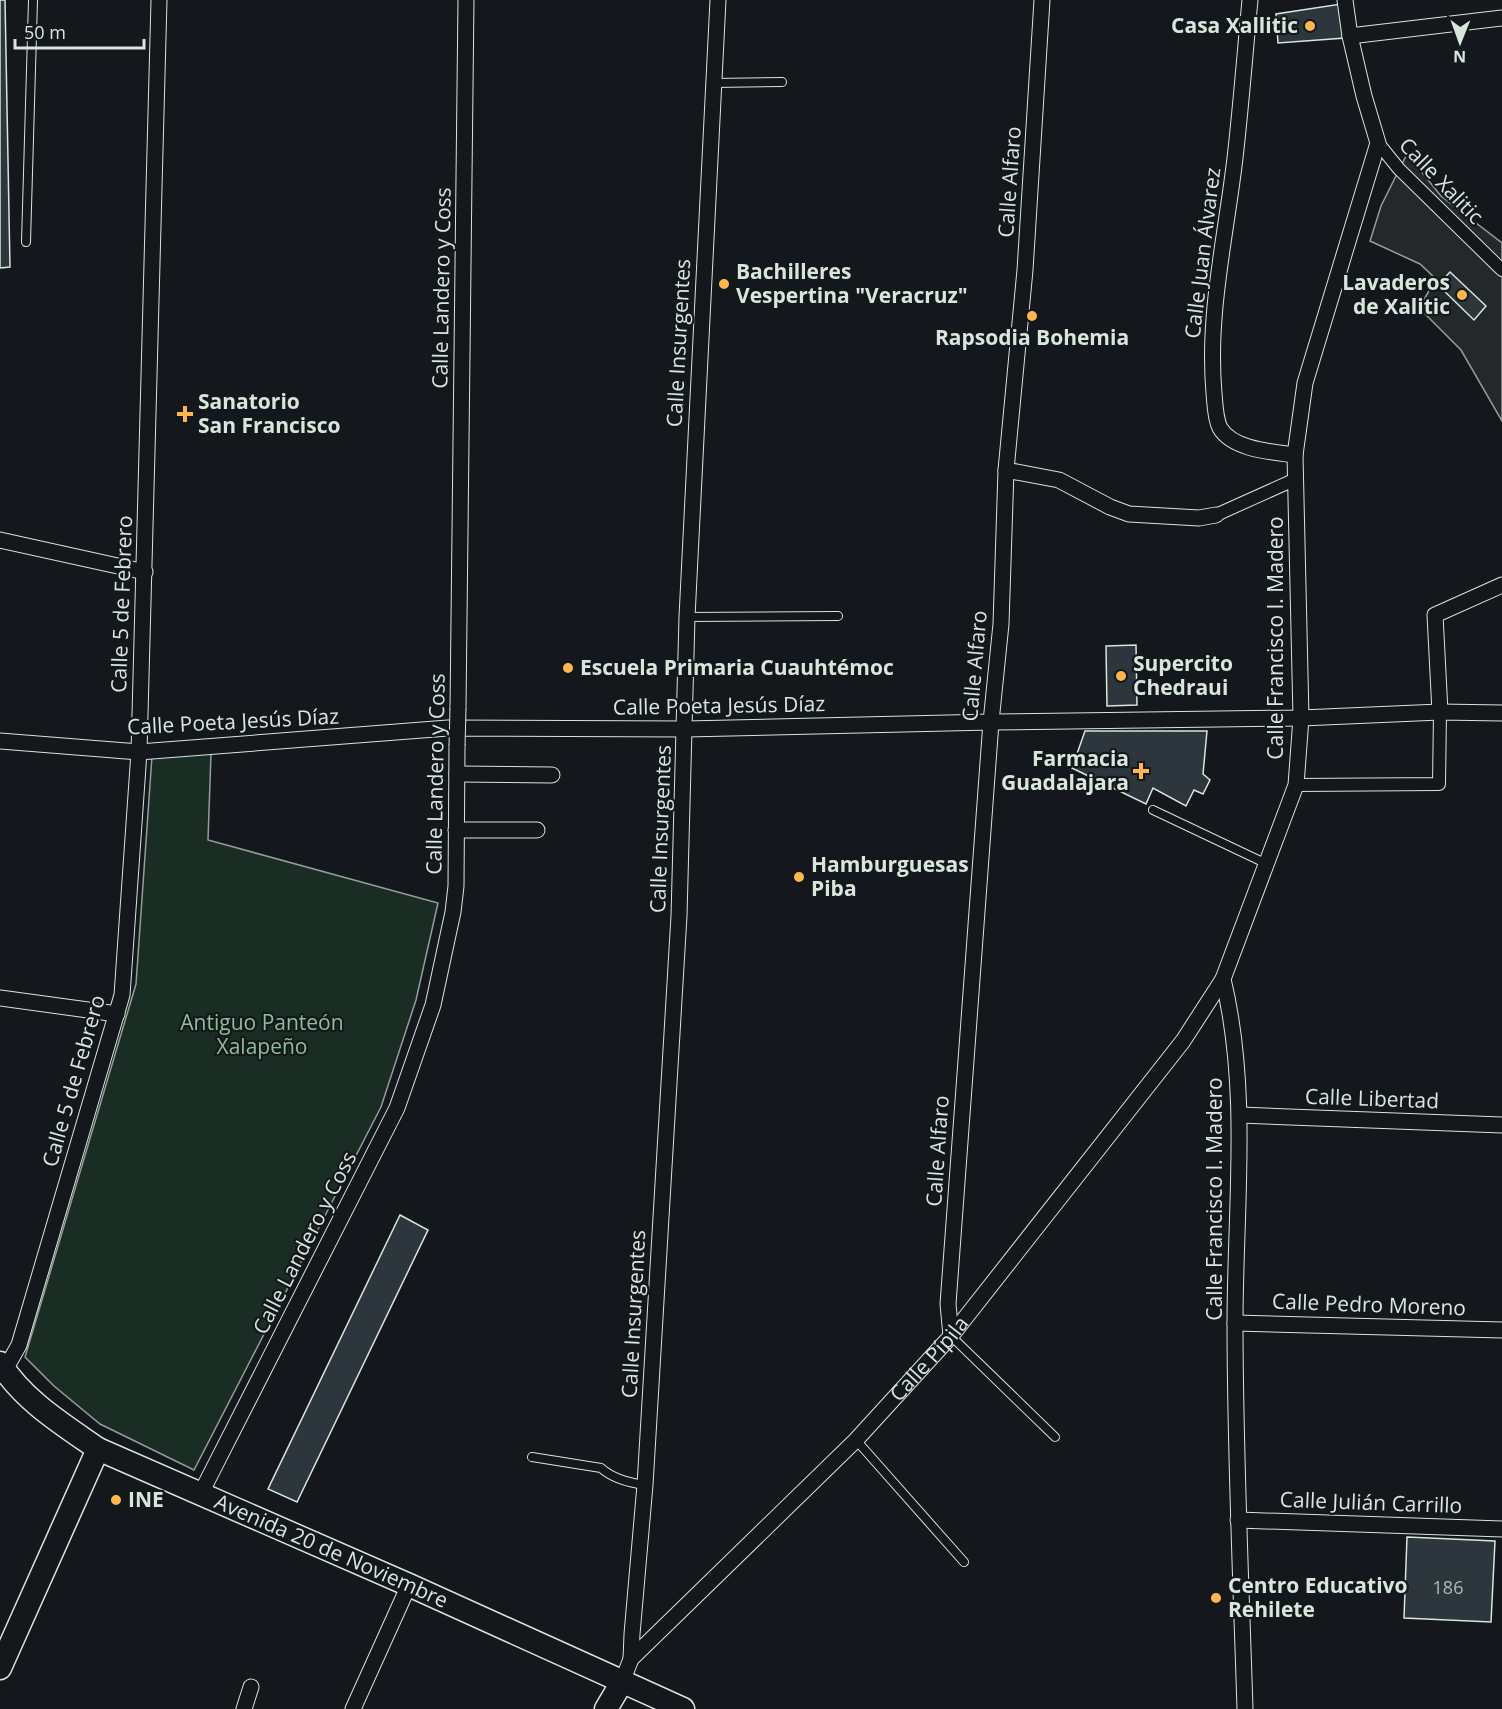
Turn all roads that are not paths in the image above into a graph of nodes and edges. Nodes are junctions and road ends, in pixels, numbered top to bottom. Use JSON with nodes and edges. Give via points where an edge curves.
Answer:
{"nodes":[{"id":1,"x":33,"y":0,"type":"edge"},
{"id":2,"x":159,"y":0,"type":"edge"},
{"id":3,"x":466,"y":0,"type":"edge"},
{"id":4,"x":718,"y":0,"type":"edge"},
{"id":5,"x":1042,"y":0,"type":"edge"},
{"id":6,"x":1250,"y":0,"type":"edge"},
{"id":7,"x":1345,"y":0,"type":"edge"},
{"id":8,"x":1502,"y":18,"type":"edge"},
{"id":9,"x":1350,"y":36,"type":"junction"},
{"id":10,"x":782,"y":82,"type":"dead end"},
{"id":11,"x":712,"y":83,"type":"junction"},
{"id":12,"x":1378,"y":143,"type":"junction"},
{"id":13,"x":26,"y":242,"type":"dead end"},
{"id":14,"x":1502,"y":270,"type":"edge"},
{"id":15,"x":1295,"y":454,"type":"junction"},
{"id":16,"x":1006,"y":470,"type":"junction"},
{"id":17,"x":1296,"y":479,"type":"junction"},
{"id":18,"x":1216,"y":515,"type":"joint"},
{"id":19,"x":0,"y":540,"type":"edge"},
{"id":20,"x":144,"y":572,"type":"junction"},
{"id":21,"x":1502,"y":585,"type":"edge"},
{"id":22,"x":838,"y":616,"type":"dead end"},
{"id":23,"x":687,"y":617,"type":"junction"},
{"id":24,"x":1440,"y":712,"type":"junction"},
{"id":25,"x":1502,"y":713,"type":"edge"},
{"id":26,"x":1301,"y":718,"type":"junction"},
{"id":27,"x":991,"y":722,"type":"junction"},
{"id":28,"x":686,"y":729,"type":"junction"},
{"id":29,"x":0,"y":741,"type":"edge"},
{"id":30,"x":139,"y":752,"type":"junction"},
{"id":31,"x":457,"y":774,"type":"junction"},
{"id":32,"x":552,"y":775,"type":"dead end"},
{"id":33,"x":1296,"y":785,"type":"junction"},
{"id":34,"x":1154,"y":810,"type":"dead end"},
{"id":35,"x":456,"y":830,"type":"junction"},
{"id":36,"x":537,"y":830,"type":"dead end"},
{"id":37,"x":1267,"y":864,"type":"junction"},
{"id":38,"x":1223,"y":979,"type":"junction"},
{"id":39,"x":0,"y":998,"type":"edge"},
{"id":40,"x":117,"y":1014,"type":"junction"},
{"id":41,"x":1240,"y":1115,"type":"junction"},
{"id":42,"x":1502,"y":1125,"type":"edge"},
{"id":43,"x":1235,"y":1323,"type":"junction"},
{"id":44,"x":1502,"y":1330,"type":"edge"},
{"id":45,"x":951,"y":1336,"type":"junction"},
{"id":46,"x":2,"y":1371,"type":"edge"},
{"id":47,"x":1055,"y":1437,"type":"dead end"},
{"id":48,"x":856,"y":1440,"type":"junction"},
{"id":49,"x":98,"y":1449,"type":"junction"},
{"id":50,"x":532,"y":1457,"type":"dead end"},
{"id":51,"x":645,"y":1485,"type":"junction"},
{"id":52,"x":201,"y":1493,"type":"junction"},
{"id":53,"x":1239,"y":1520,"type":"junction"},
{"id":54,"x":1502,"y":1529,"type":"edge"},
{"id":55,"x":964,"y":1562,"type":"dead end"},
{"id":56,"x":409,"y":1585,"type":"junction"},
{"id":57,"x":631,"y":1659,"type":"junction"},
{"id":58,"x":0,"y":1668,"type":"edge"},
{"id":59,"x":622,"y":1682,"type":"junction"},
{"id":60,"x":251,"y":1687,"type":"dead end"},
{"id":61,"x":244,"y":1709,"type":"edge"},
{"id":62,"x":353,"y":1709,"type":"edge"},
{"id":63,"x":606,"y":1709,"type":"edge"},
{"id":64,"x":683,"y":1709,"type":"edge"},
{"id":65,"x":1245,"y":1709,"type":"edge"}],
"edges":[{"from":1,"to":13,"type":"lane"},
{"from":2,"to":20,"type":"street","name":"Calle 5 de Febrero"},
{"from":3,"to":31,"type":"street","name":"Calle Landero y Coss","bridge":true},
{"from":4,"to":11,"type":"street","name":"Calle Insurgentes"},
{"from":5,"to":16,"type":"street","name":"Calle Alfaro","via":[[1025,270]]},
{"from":6,"to":15,"type":"street","name":"Calle Juan Álvarez","via":[[1213,323],[1216,418],[1228,438],[1257,450]]},
{"from":7,"to":9,"type":"street"},
{"from":8,"to":9,"type":"street"},
{"from":9,"to":12,"type":"street"},
{"from":10,"to":11,"type":"lane"},
{"from":11,"to":23,"type":"street","name":"Calle Insurgentes"},
{"from":12,"to":14,"type":"street","name":"Calle Xalitic","via":[[1399,169]]},
{"from":12,"to":15,"type":"street","name":"Calle Francisco I. Madero","via":[[1305,383]]},
{"from":15,"to":17,"type":"street","name":"Calle Francisco I. Madero"},
{"from":16,"to":18,"type":"street","via":[[1059,480],[1129,514],[1198,518]]},
{"from":16,"to":27,"type":"street","name":"Calle Alfaro","via":[[1000,624]]},
{"from":17,"to":18,"type":"street"},
{"from":17,"to":26,"type":"street","name":"Calle Francisco I. Madero"},
{"from":19,"to":20,"type":"street"},
{"from":20,"to":30,"type":"street","name":"Calle 5 de Febrero"},
{"from":21,"to":24,"type":"street","via":[[1435,615]]},
{"from":22,"to":23,"type":"lane"},
{"from":23,"to":28,"type":"street","name":"Calle Insurgentes"},
{"from":24,"to":25,"type":"street","name":"Calle Poeta Jesús Díaz"},
{"from":24,"to":26,"type":"street","name":"Calle Poeta Jesús Díaz"},
{"from":24,"to":33,"type":"street","via":[[1439,784]]},
{"from":26,"to":27,"type":"street","name":"Calle Poeta Jesús Díaz"},
{"from":26,"to":33,"type":"street","name":"Calle Francisco I. Madero"},
{"from":27,"to":28,"type":"street","name":"Calle Poeta Jesús Díaz"},
{"from":27,"to":45,"type":"street","name":"Calle Alfaro","via":[[948,1304]]},
{"from":28,"to":30,"type":"street","name":"Calle Poeta Jesús Díaz","via":[[448,728]]},
{"from":28,"to":51,"type":"street","name":"Calle Insurgentes","via":[[680,916]]},
{"from":29,"to":30,"type":"street","name":"Calle Poeta Jesús Díaz"},
{"from":30,"to":40,"type":"street","name":"Calle 5 de Febrero","via":[[122,995]]},
{"from":31,"to":32,"type":"street"},
{"from":31,"to":35,"type":"street","name":"Calle Landero y Coss"},
{"from":33,"to":37,"type":"street","name":"Calle Francisco I. Madero"},
{"from":34,"to":37,"type":"lane"},
{"from":35,"to":36,"type":"street"},
{"from":35,"to":52,"type":"street","name":"Calle Landero y Coss","via":[[453,912],[433,1005],[397,1108]]},
{"from":37,"to":38,"type":"street","name":"Calle Francisco I. Madero"},
{"from":38,"to":41,"type":"street","name":"Calle Francisco I. Madero","via":[[1232,1017]]},
{"from":38,"to":45,"type":"street","name":"Calle Pípila","via":[[1183,1041]]},
{"from":39,"to":40,"type":"street"},
{"from":40,"to":46,"type":"street","name":"Calle 5 de Febrero","via":[[19,1345]]},
{"from":41,"to":42,"type":"street","name":"Calle Libertad"},
{"from":41,"to":43,"type":"street","name":"Calle Francisco I. Madero"},
{"from":43,"to":44,"type":"street","name":"Calle Pedro Moreno"},
{"from":43,"to":53,"type":"street","name":"Calle Francisco I. Madero"},
{"from":45,"to":47,"type":"lane"},
{"from":45,"to":48,"type":"street","name":"Calle Pípila"},
{"from":46,"to":49,"type":"main road","name":"Avenida 20 de Noviembre","via":[[60,1424]]},
{"from":48,"to":55,"type":"lane"},
{"from":48,"to":57,"type":"street","name":"Calle Pípila"},
{"from":49,"to":52,"type":"main road","name":"Avenida 20 de Noviembre"},
{"from":49,"to":58,"type":"main road"},
{"from":50,"to":51,"type":"lane","via":[[601,1468]]},
{"from":51,"to":57,"type":"street","name":"Calle Insurgentes"},
{"from":52,"to":56,"type":"main road","name":"Avenida 20 de Noviembre"},
{"from":53,"to":54,"type":"street","name":"Calle Julián Carrillo"},
{"from":53,"to":65,"type":"street","name":"Calle Francisco I. Madero"},
{"from":56,"to":59,"type":"main road","name":"Avenida 20 de Noviembre"},
{"from":56,"to":62,"type":"street"},
{"from":57,"to":59,"type":"street","name":"Calle Pípila"},
{"from":59,"to":63,"type":"main road","name":"Calle Pípila"},
{"from":59,"to":64,"type":"main road","name":"Avenida 20 de Noviembre"},
{"from":60,"to":61,"type":"street"}]}
